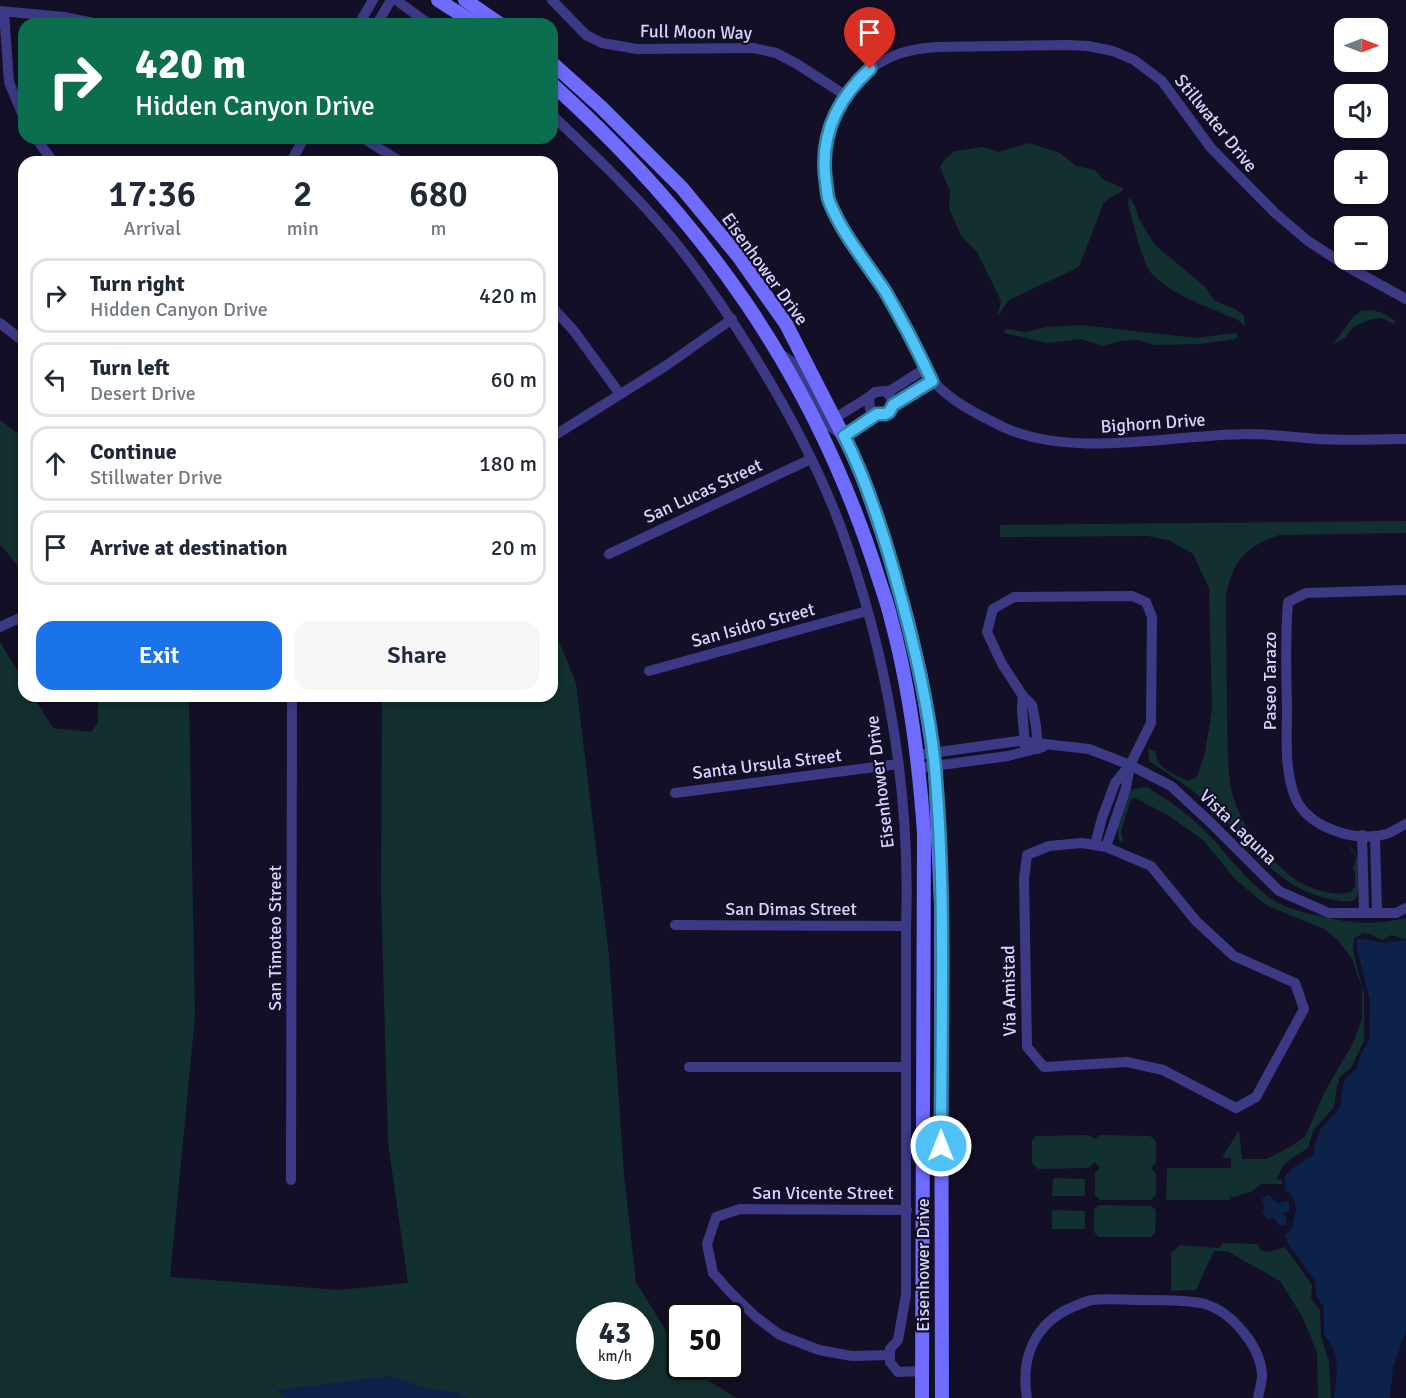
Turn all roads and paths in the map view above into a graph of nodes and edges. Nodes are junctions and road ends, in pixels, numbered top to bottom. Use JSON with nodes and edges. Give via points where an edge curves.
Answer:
{"nodes":[{"id":1,"x":373,"y":0,"type":"edge"},
{"id":2,"x":391,"y":0,"type":"edge"},
{"id":3,"x":396,"y":0,"type":"edge"},
{"id":4,"x":438,"y":0,"type":"edge"},
{"id":5,"x":465,"y":0,"type":"edge"},
{"id":6,"x":552,"y":0,"type":"edge"},
{"id":7,"x":2,"y":11,"type":"edge"},
{"id":8,"x":69,"y":18,"type":"edge"},
{"id":9,"x":362,"y":18,"type":"edge"},
{"id":10,"x":380,"y":18,"type":"edge"},
{"id":11,"x":421,"y":18,"type":"edge"},
{"id":12,"x":467,"y":18,"type":"edge"},
{"id":13,"x":491,"y":18,"type":"edge"},
{"id":14,"x":558,"y":68,"type":"edge"},
{"id":15,"x":558,"y":90,"type":"edge"},
{"id":16,"x":845,"y":95,"type":"junction"},
{"id":17,"x":18,"y":104,"type":"edge"},
{"id":18,"x":558,"y":121,"type":"edge"},
{"id":19,"x":372,"y":144,"type":"edge"},
{"id":20,"x":392,"y":156,"type":"edge"},
{"id":21,"x":1406,"y":299,"type":"edge"},
{"id":22,"x":558,"y":314,"type":"edge"},
{"id":23,"x":732,"y":320,"type":"junction"},
{"id":24,"x":0,"y":323,"type":"edge"},
{"id":25,"x":18,"y":337,"type":"edge"},
{"id":26,"x":779,"y":354,"type":"junction"},
{"id":27,"x":926,"y":368,"type":"junction"},
{"id":28,"x":932,"y":381,"type":"junction"},
{"id":29,"x":888,"y":392,"type":"junction"},
{"id":30,"x":620,"y":394,"type":"junction"},
{"id":31,"x":870,"y":398,"type":"junction"},
{"id":32,"x":893,"y":405,"type":"junction"},
{"id":33,"x":877,"y":414,"type":"junction"},
{"id":34,"x":835,"y":418,"type":"junction"},
{"id":35,"x":558,"y":434,"type":"edge"},
{"id":36,"x":844,"y":436,"type":"junction"},
{"id":37,"x":1406,"y":439,"type":"edge"},
{"id":38,"x":811,"y":459,"type":"junction"},
{"id":39,"x":609,"y":554,"type":"dead end"},
{"id":40,"x":1406,"y":590,"type":"edge"},
{"id":41,"x":867,"y":611,"type":"junction"},
{"id":42,"x":18,"y":619,"type":"edge"},
{"id":43,"x":0,"y":627,"type":"edge"},
{"id":44,"x":649,"y":671,"type":"dead end"},
{"id":45,"x":1023,"y":696,"type":"junction"},
{"id":46,"x":292,"y":702,"type":"edge"},
{"id":47,"x":988,"y":745,"type":"junction"},
{"id":48,"x":1037,"y":746,"type":"junction"},
{"id":49,"x":1025,"y":747,"type":"junction"},
{"id":50,"x":990,"y":759,"type":"junction"},
{"id":51,"x":934,"y":760,"type":"junction"},
{"id":52,"x":918,"y":761,"type":"junction"},
{"id":53,"x":898,"y":764,"type":"junction"},
{"id":54,"x":1130,"y":765,"type":"junction"},
{"id":55,"x":675,"y":793,"type":"dead end"},
{"id":56,"x":1406,"y":824,"type":"edge"},
{"id":57,"x":1362,"y":835,"type":"junction"},
{"id":58,"x":1375,"y":836,"type":"junction"},
{"id":59,"x":1100,"y":846,"type":"junction"},
{"id":60,"x":1406,"y":908,"type":"edge"},
{"id":61,"x":1364,"y":913,"type":"junction"},
{"id":62,"x":1377,"y":913,"type":"junction"},
{"id":63,"x":675,"y":924,"type":"dead end"},
{"id":64,"x":906,"y":926,"type":"junction"},
{"id":65,"x":689,"y":1067,"type":"dead end"},
{"id":66,"x":905,"y":1067,"type":"junction"},
{"id":67,"x":291,"y":1180,"type":"dead end"},
{"id":68,"x":906,"y":1210,"type":"junction"},
{"id":69,"x":890,"y":1355,"type":"junction"},
{"id":70,"x":923,"y":1371,"type":"junction"},
{"id":71,"x":922,"y":1398,"type":"edge"},
{"id":72,"x":942,"y":1398,"type":"edge"},
{"id":73,"x":1027,"y":1398,"type":"edge"},
{"id":74,"x":1258,"y":1398,"type":"edge"}],
"edges":[{"from":1,"to":9,"type":"street"},
{"from":2,"to":10,"type":"street"},
{"from":3,"to":11,"type":"street"},
{"from":4,"to":12,"type":"main road"},
{"from":5,"to":13,"type":"main road"},
{"from":6,"to":16,"type":"street","name":"Full Moon Way","via":[[586,35],[602,43],[637,49],[754,48],[776,52]]},
{"from":7,"to":8,"type":"street"},
{"from":7,"to":17,"type":"street","via":[[9,82]]},
{"from":14,"to":34,"type":"main road","name":"Eisenhower Drive","via":[[682,188],[738,256],[786,324]]},
{"from":15,"to":26,"type":"main road","name":"Eisenhower Drive","via":[[657,187],[713,255]]},
{"from":16,"to":21,"type":"street","name":"Stillwater Drive","via":[[870,69],[892,56],[917,49],[1068,45],[1113,51],[1134,60],[1162,81],[1211,148],[1274,213],[1308,241]]},
{"from":16,"to":27,"type":"street","name":"Stillwater Drive","via":[[826,140],[828,199],[886,293]]},
{"from":18,"to":23,"type":"street","name":"Eisenhower Drive","via":[[614,173],[666,230]]},
{"from":19,"to":20,"type":"street"},
{"from":22,"to":30,"type":"street"},
{"from":23,"to":30,"type":"street"},
{"from":23,"to":38,"type":"street","name":"Eisenhower Drive","via":[[776,390]]},
{"from":24,"to":25,"type":"street"},
{"from":26,"to":36,"type":"street","via":[[798,368],[830,425]]},
{"from":26,"to":52,"type":"main road","name":"Eisenhower Drive","via":[[820,428],[867,543],[891,618]]},
{"from":27,"to":28,"type":"street","name":"Bighorn Drive"},
{"from":27,"to":29,"type":"street"},
{"from":28,"to":32,"type":"street"},
{"from":28,"to":37,"type":"street","name":"Bighorn Drive","via":[[966,408],[1006,428],[1049,442],[1273,434],[1318,439]]},
{"from":29,"to":31,"type":"street","via":[[878,390]]},
{"from":29,"to":32,"type":"street"},
{"from":30,"to":35,"type":"street"},
{"from":31,"to":33,"type":"street","via":[[870,409]]},
{"from":31,"to":34,"type":"street"},
{"from":32,"to":33,"type":"street","via":[[889,412]]},
{"from":33,"to":36,"type":"street"},
{"from":34,"to":36,"type":"main road","name":"Eisenhower Drive"},
{"from":36,"to":51,"type":"main road","name":"Eisenhower Drive","via":[[864,481],[908,618]]},
{"from":38,"to":39,"type":"street","name":"San Lucas Street"},
{"from":38,"to":41,"type":"street","name":"Eisenhower Drive","via":[[840,524]]},
{"from":40,"to":57,"type":"street","name":"Paseo Tarazo","via":[[1306,592],[1288,602],[1287,772],[1296,800],[1315,821],[1340,834]]},
{"from":41,"to":44,"type":"street","name":"San Isidro Street"},
{"from":41,"to":53,"type":"street","name":"Eisenhower Drive"},
{"from":42,"to":43,"type":"street"},
{"from":45,"to":48,"type":"street","via":[[1032,705]]},
{"from":45,"to":49,"type":"street"},
{"from":45,"to":54,"type":"street","via":[[987,632],[993,609],[1014,597],[1132,596],[1146,602],[1152,617],[1150,723]]},
{"from":46,"to":67,"type":"street","name":"San Timoteo Street"},
{"from":47,"to":49,"type":"street","name":"Vista Laguna"},
{"from":47,"to":50,"type":"street"},
{"from":47,"to":51,"type":"street","name":"Vista Laguna"},
{"from":48,"to":49,"type":"street","name":"Vista Laguna"},
{"from":48,"to":54,"type":"street","name":"Vista Laguna","via":[[1089,749]]},
{"from":49,"to":50,"type":"street","name":"Vista Laguna"},
{"from":50,"to":51,"type":"street","name":"Vista Laguna"},
{"from":51,"to":52,"type":"street","name":"Vista Laguna"},
{"from":51,"to":72,"type":"main road","name":"Eisenhower Drive","via":[[941,907]]},
{"from":52,"to":70,"type":"main road","name":"Eisenhower Drive","via":[[925,854]]},
{"from":53,"to":55,"type":"street","name":"Santa Ursula Street"},
{"from":53,"to":64,"type":"street","name":"Eisenhower Drive","via":[[906,824]]},
{"from":54,"to":59,"type":"street","via":[[1126,788]]},
{"from":54,"to":61,"type":"street","name":"Vista Laguna","via":[[1171,786],[1279,891],[1329,913]]},
{"from":56,"to":58,"type":"street","name":"Paseo Tarazo"},
{"from":57,"to":58,"type":"street","name":"Paseo Tarazo"},
{"from":57,"to":61,"type":"street"},
{"from":58,"to":62,"type":"street"},
{"from":59,"to":59,"type":"street","name":"Via Amistad","via":[[1049,846],[1027,855],[1027,1047],[1044,1067],[1127,1062],[1163,1070],[1236,1108],[1256,1097],[1304,1009],[1295,983],[1234,956],[1196,921],[1150,866]]},
{"from":60,"to":62,"type":"street","name":"Vista Laguna","via":[[1396,913]]},
{"from":61,"to":62,"type":"street","name":"Vista Laguna"},
{"from":63,"to":64,"type":"street","name":"San Dimas Street"},
{"from":64,"to":66,"type":"street","name":"Eisenhower Drive"},
{"from":65,"to":66,"type":"street"},
{"from":66,"to":68,"type":"street","name":"Eisenhower Drive"},
{"from":68,"to":69,"type":"street","name":"Eisenhower Drive","via":[[906,1295],[898,1340]]},
{"from":68,"to":69,"type":"street","name":"San Vicente Street","via":[[740,1209],[716,1217],[707,1244],[713,1273],[780,1335],[819,1350],[852,1356]]},
{"from":69,"to":70,"type":"street","via":[[898,1372]]},
{"from":70,"to":71,"type":"main road","name":"Eisenhower Drive"},
{"from":73,"to":74,"type":"street","via":[[1026,1361],[1046,1323],[1090,1300],[1145,1300],[1204,1303],[1225,1313],[1254,1348],[1262,1374]]}]}
